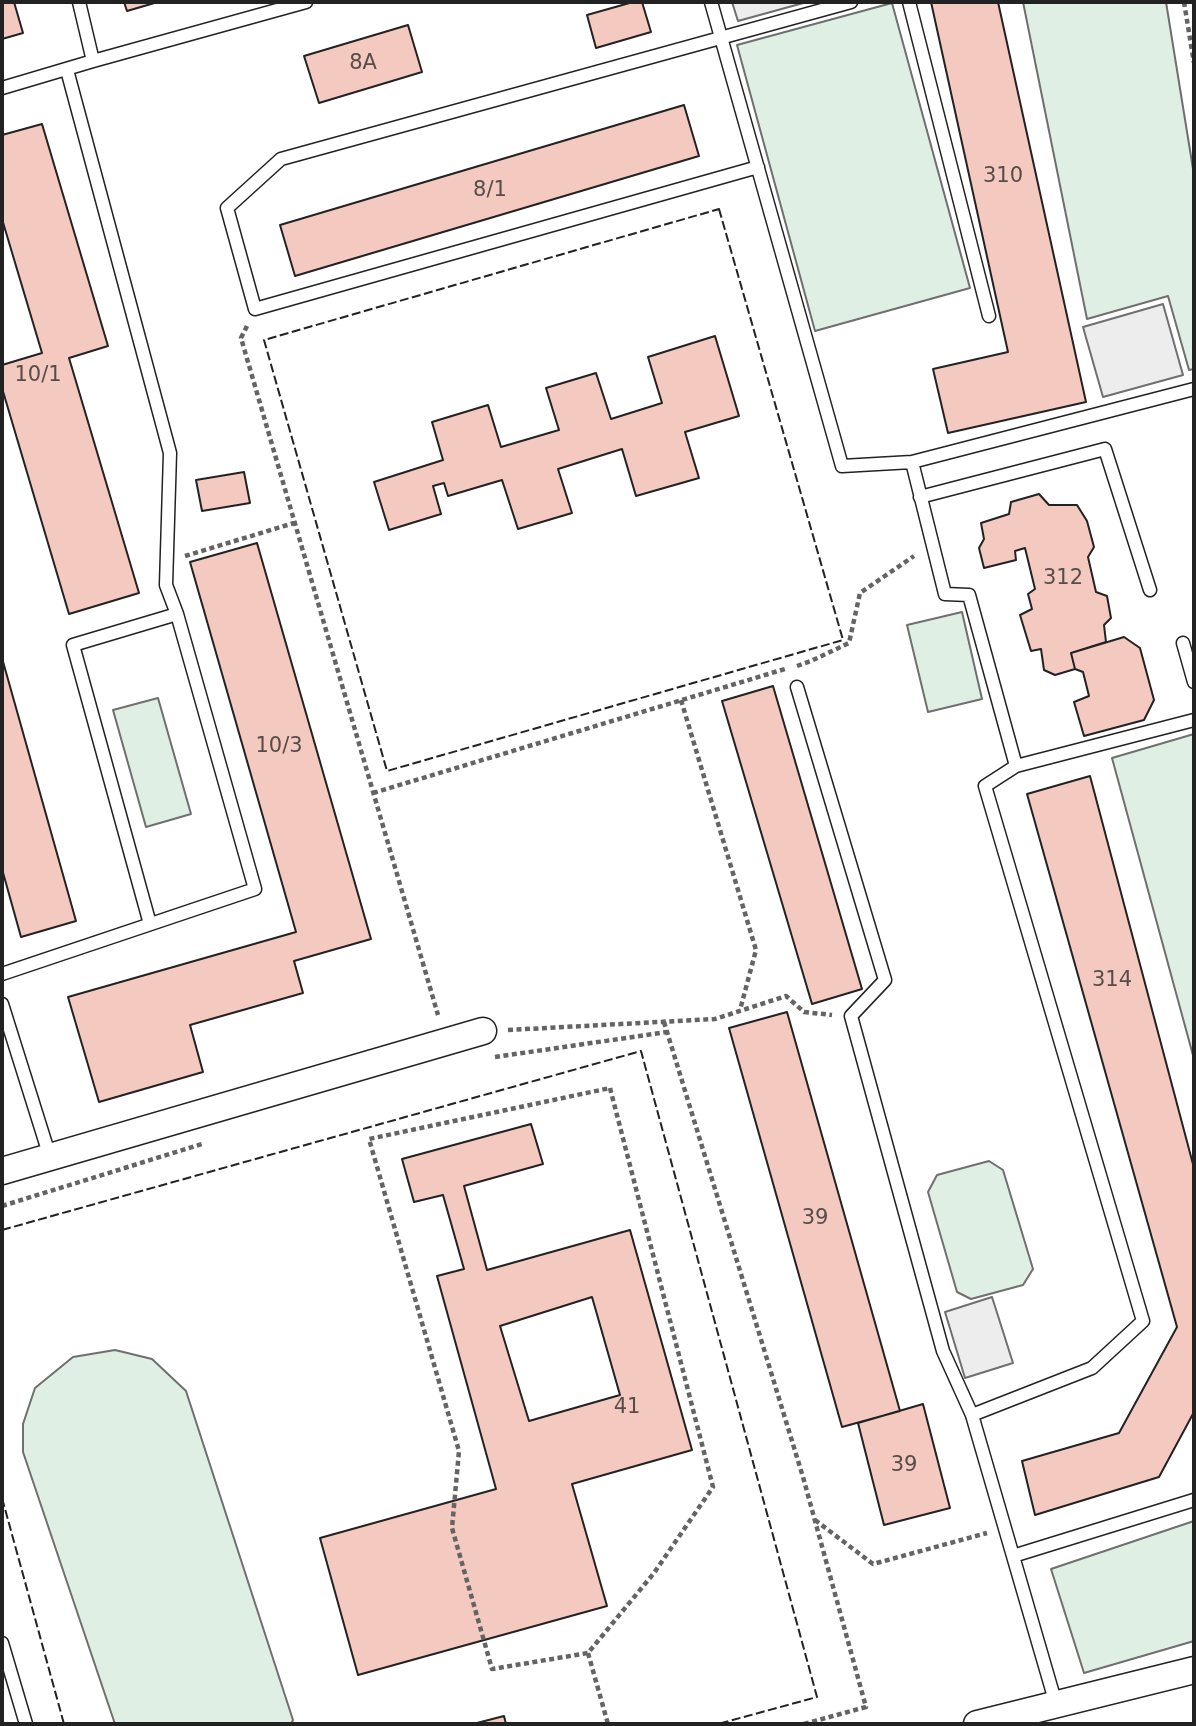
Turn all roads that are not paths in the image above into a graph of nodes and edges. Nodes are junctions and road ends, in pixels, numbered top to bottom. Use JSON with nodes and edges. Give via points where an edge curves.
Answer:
{"nodes":[{"id":1,"x":79,"y":2,"type":"edge"},
{"id":2,"x":306,"y":2,"type":"edge"},
{"id":3,"x":711,"y":2,"type":"edge"},
{"id":4,"x":851,"y":2,"type":"edge"},
{"id":5,"x":909,"y":2,"type":"edge"},
{"id":6,"x":720,"y":36,"type":"junction"},
{"id":7,"x":93,"y":61,"type":"junction"},
{"id":8,"x":68,"y":69,"type":"junction"},
{"id":9,"x":2,"y":88,"type":"edge"},
{"id":10,"x":758,"y":167,"type":"junction"},
{"id":11,"x":989,"y":316,"type":"dead end"},
{"id":12,"x":1194,"y":389,"type":"edge"},
{"id":13,"x":912,"y":462,"type":"junction"},
{"id":14,"x":920,"y":497,"type":"junction"},
{"id":15,"x":1150,"y":590,"type":"dead end"},
{"id":16,"x":177,"y":614,"type":"junction"},
{"id":17,"x":1183,"y":643,"type":"dead end"},
{"id":18,"x":1194,"y":682,"type":"edge"},
{"id":19,"x":797,"y":687,"type":"dead end"},
{"id":20,"x":1194,"y":720,"type":"edge"},
{"id":21,"x":1016,"y":766,"type":"junction"},
{"id":22,"x":150,"y":924,"type":"junction"},
{"id":23,"x":2,"y":974,"type":"edge"},
{"id":24,"x":2,"y":1004,"type":"edge"},
{"id":25,"x":483,"y":1031,"type":"road end"},
{"id":26,"x":50,"y":1157,"type":"junction"},
{"id":27,"x":2,"y":1171,"type":"edge"},
{"id":28,"x":972,"y":1415,"type":"junction"},
{"id":29,"x":1194,"y":1500,"type":"edge"},
{"id":30,"x":1013,"y":1556,"type":"junction"},
{"id":31,"x":2,"y":1643,"type":"edge"},
{"id":32,"x":1194,"y":1670,"type":"edge"},
{"id":33,"x":1056,"y":1704,"type":"junction"},
{"id":34,"x":26,"y":1724,"type":"edge"},
{"id":35,"x":977,"y":1724,"type":"edge"}],
"edges":[{"from":1,"to":7,"type":"lane"},
{"from":2,"to":7,"type":"lane"},
{"from":3,"to":6,"type":"lane"},
{"from":4,"to":6,"type":"lane"},
{"from":5,"to":11,"type":"lane"},
{"from":6,"to":10,"type":"lane"},
{"from":6,"to":10,"type":"lane","via":[[281,159],[227,208],[255,309]]},
{"from":7,"to":8,"type":"lane"},
{"from":8,"to":9,"type":"lane"},
{"from":8,"to":16,"type":"lane","via":[[170,453],[166,585]]},
{"from":10,"to":13,"type":"lane","via":[[842,466]]},
{"from":12,"to":13,"type":"lane"},
{"from":13,"to":14,"type":"lane"},
{"from":14,"to":15,"type":"lane","via":[[1105,449]]},
{"from":14,"to":21,"type":"lane","via":[[945,594],[969,595]]},
{"from":16,"to":22,"type":"lane","via":[[255,889]]},
{"from":16,"to":22,"type":"lane","via":[[73,645]]},
{"from":17,"to":18,"type":"lane"},
{"from":19,"to":28,"type":"lane","via":[[885,980],[851,1017],[943,1351]]},
{"from":20,"to":21,"type":"lane"},
{"from":21,"to":28,"type":"lane","via":[[985,786],[1143,1321],[1092,1368]]},
{"from":22,"to":23,"type":"lane"},
{"from":24,"to":26,"type":"lane"},
{"from":25,"to":26,"type":"street"},
{"from":26,"to":27,"type":"street"},
{"from":28,"to":30,"type":"lane"},
{"from":29,"to":30,"type":"lane"},
{"from":30,"to":33,"type":"lane"},
{"from":31,"to":34,"type":"lane"},
{"from":32,"to":33,"type":"street"},
{"from":33,"to":35,"type":"street"}]}
